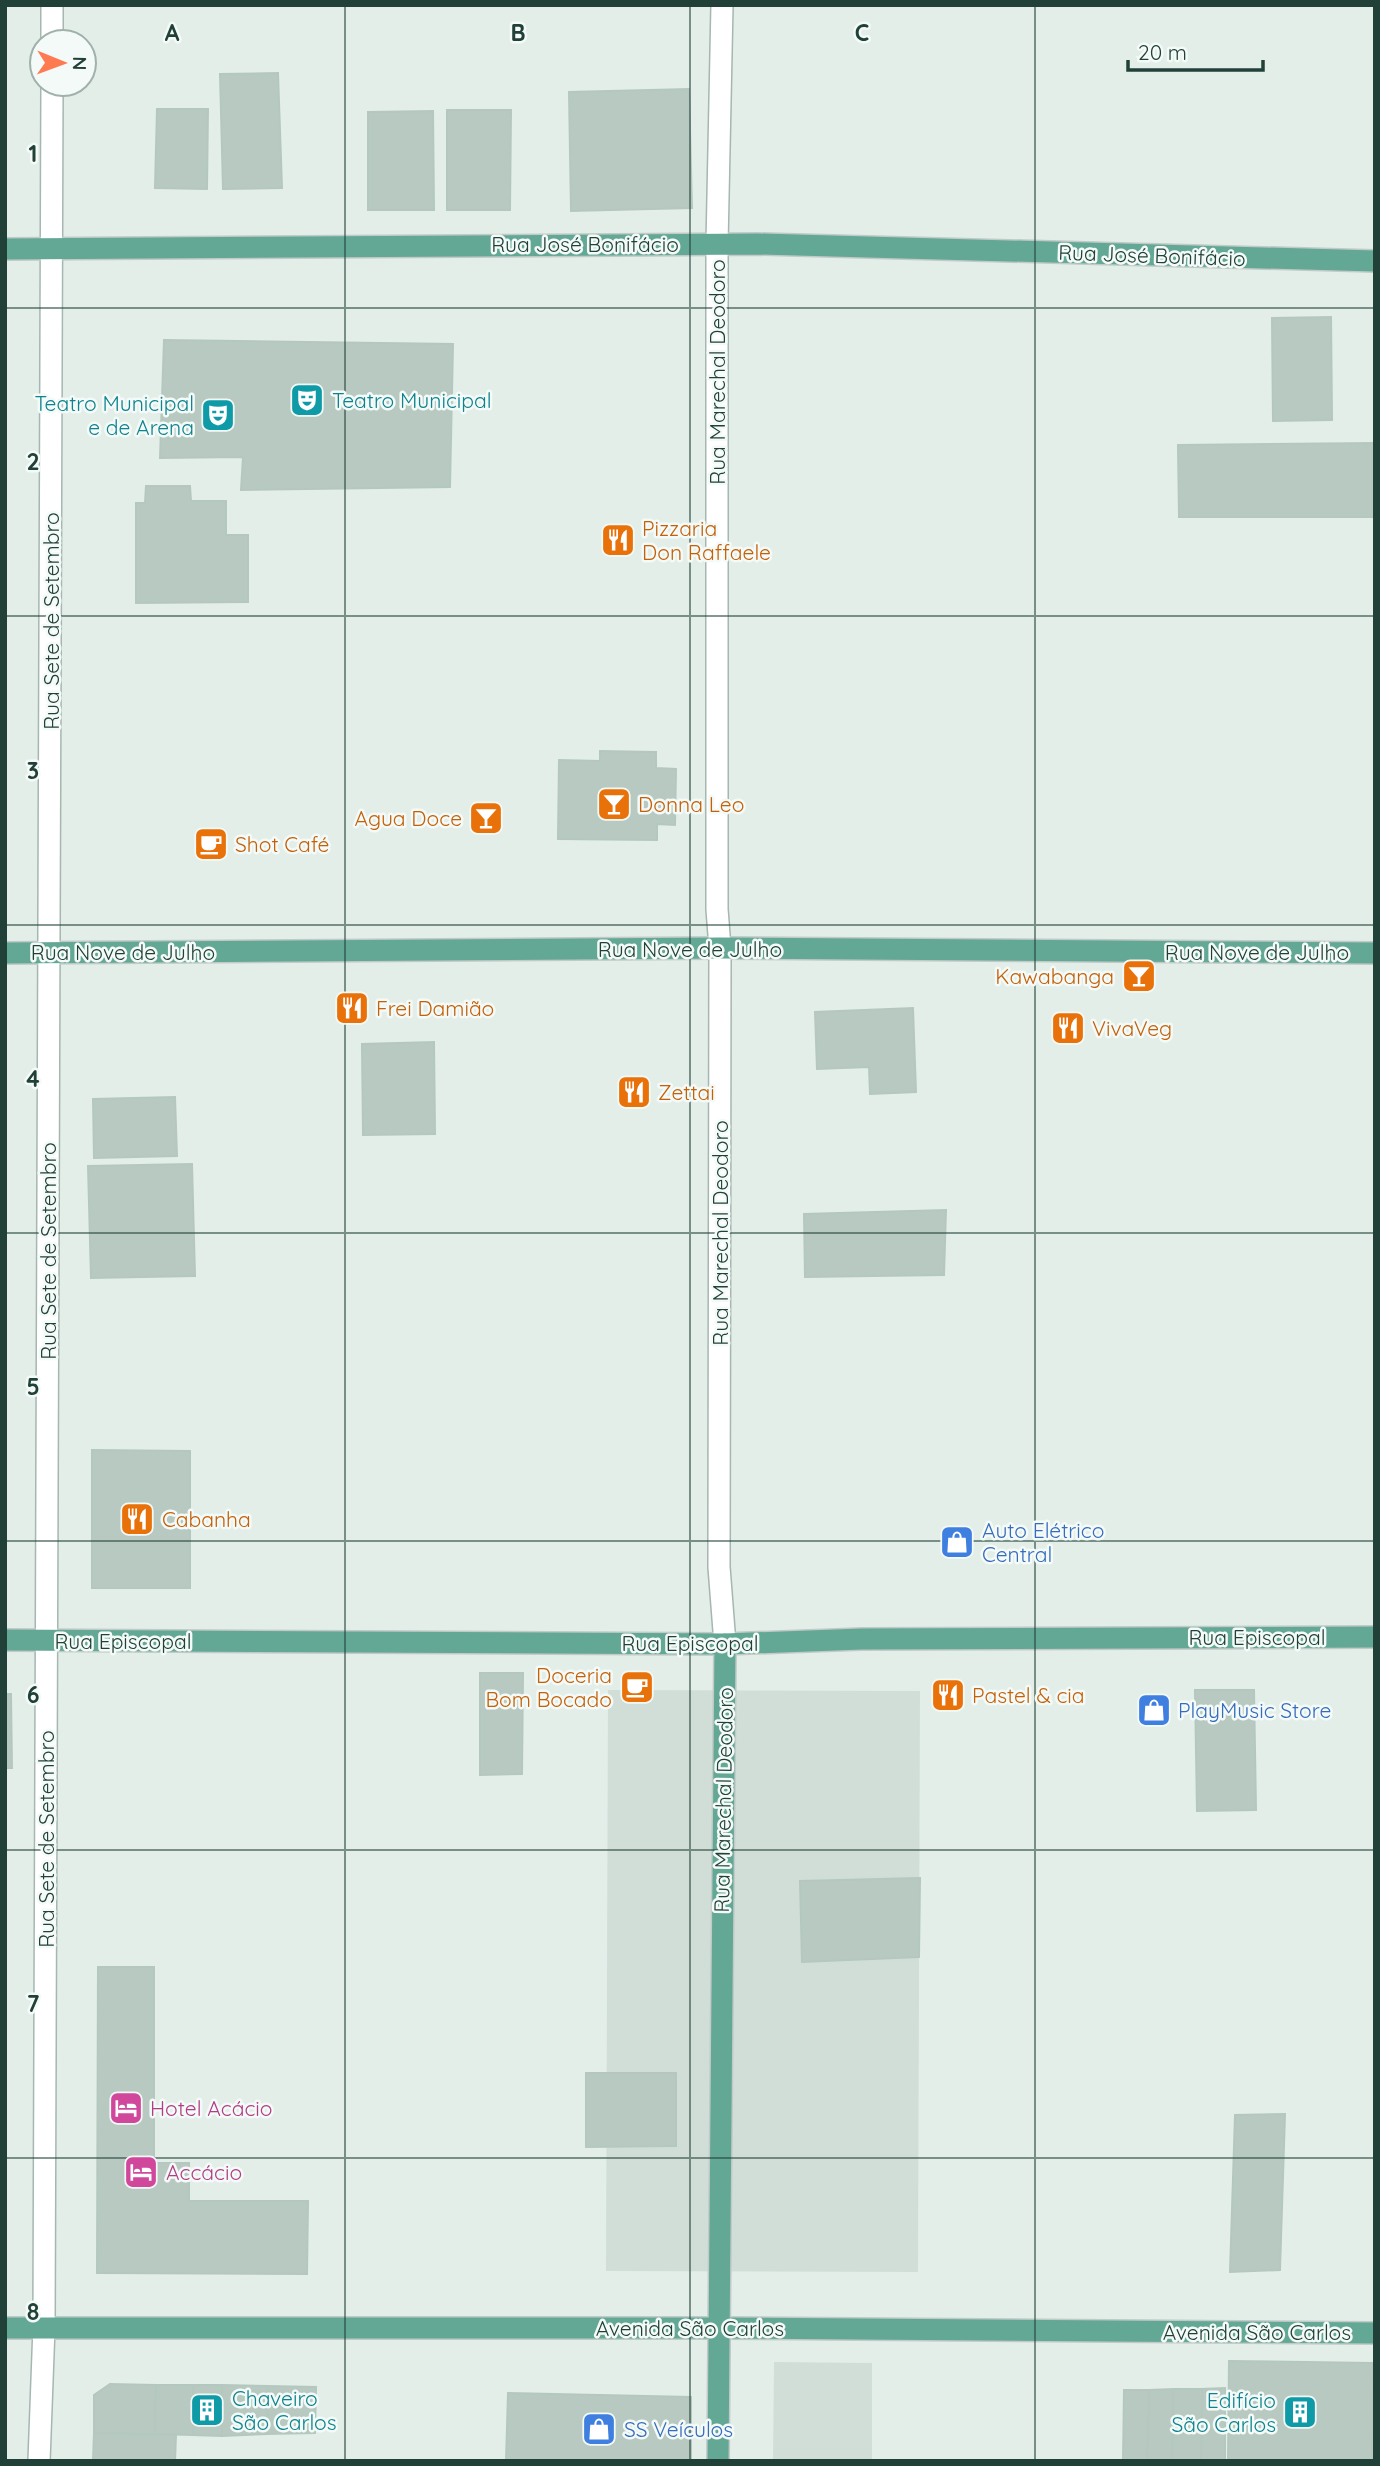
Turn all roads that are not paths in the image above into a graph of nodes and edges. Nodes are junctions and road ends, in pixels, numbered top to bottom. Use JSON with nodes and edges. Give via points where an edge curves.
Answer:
{"nodes":[{"id":1,"x":52,"y":5,"type":"edge"},
{"id":2,"x":722,"y":5,"type":"edge"},
{"id":3,"x":52,"y":28,"type":"edge"},
{"id":4,"x":52,"y":98,"type":"edge"},
{"id":5,"x":717,"y":244,"type":"junction"},
{"id":6,"x":52,"y":248,"type":"junction"},
{"id":7,"x":5,"y":249,"type":"edge"},
{"id":8,"x":1375,"y":261,"type":"edge"},
{"id":9,"x":720,"y":948,"type":"junction"},
{"id":10,"x":5,"y":953,"type":"edge"},
{"id":11,"x":50,"y":953,"type":"junction"},
{"id":12,"x":1375,"y":953,"type":"edge"},
{"id":13,"x":1375,"y":1637,"type":"edge"},
{"id":14,"x":5,"y":1640,"type":"edge"},
{"id":15,"x":47,"y":1640,"type":"junction"},
{"id":16,"x":725,"y":1644,"type":"junction"},
{"id":17,"x":44,"y":2327,"type":"junction"},
{"id":18,"x":5,"y":2328,"type":"edge"},
{"id":19,"x":719,"y":2328,"type":"junction"},
{"id":20,"x":1375,"y":2333,"type":"edge"},
{"id":21,"x":39,"y":2461,"type":"edge"},
{"id":22,"x":718,"y":2461,"type":"edge"}],
"edges":[{"from":1,"to":3,"type":"street"},
{"from":2,"to":5,"type":"street","name":"Rua Marechal Deodoro"},
{"from":4,"to":6,"type":"street","name":"Rua Sete de Setembro"},
{"from":5,"to":6,"type":"main road","name":"Rua José Bonifácio"},
{"from":5,"to":8,"type":"main road","name":"Rua José Bonifácio"},
{"from":5,"to":9,"type":"street","name":"Rua Marechal Deodoro"},
{"from":6,"to":7,"type":"main road","name":"Rua José Bonifácio"},
{"from":6,"to":11,"type":"street","name":"Rua Sete de Setembro"},
{"from":9,"to":11,"type":"main road","name":"Rua Nove de Julho"},
{"from":9,"to":12,"type":"main road","name":"Rua Nove de Julho"},
{"from":9,"to":16,"type":"street","name":"Rua Marechal Deodoro","via":[[719,1567]]},
{"from":10,"to":11,"type":"main road","name":"Rua Nove de Julho"},
{"from":11,"to":15,"type":"street","name":"Rua Sete de Setembro"},
{"from":13,"to":16,"type":"main road","name":"Rua Episcopal","via":[[862,1639]]},
{"from":14,"to":15,"type":"main road","name":"Rua Episcopal"},
{"from":15,"to":16,"type":"main road","name":"Rua Episcopal"},
{"from":15,"to":17,"type":"street","name":"Rua Sete de Setembro"},
{"from":16,"to":19,"type":"main road","name":"Rua Marechal Deodoro"},
{"from":17,"to":18,"type":"main road","name":"Avenida São Carlos"},
{"from":17,"to":19,"type":"main road","name":"Avenida São Carlos"},
{"from":17,"to":21,"type":"street","name":"Rua Sete de Setembro"},
{"from":19,"to":20,"type":"main road","name":"Avenida São Carlos"},
{"from":19,"to":22,"type":"main road","name":"Rua Marechal Deodoro"}]}
